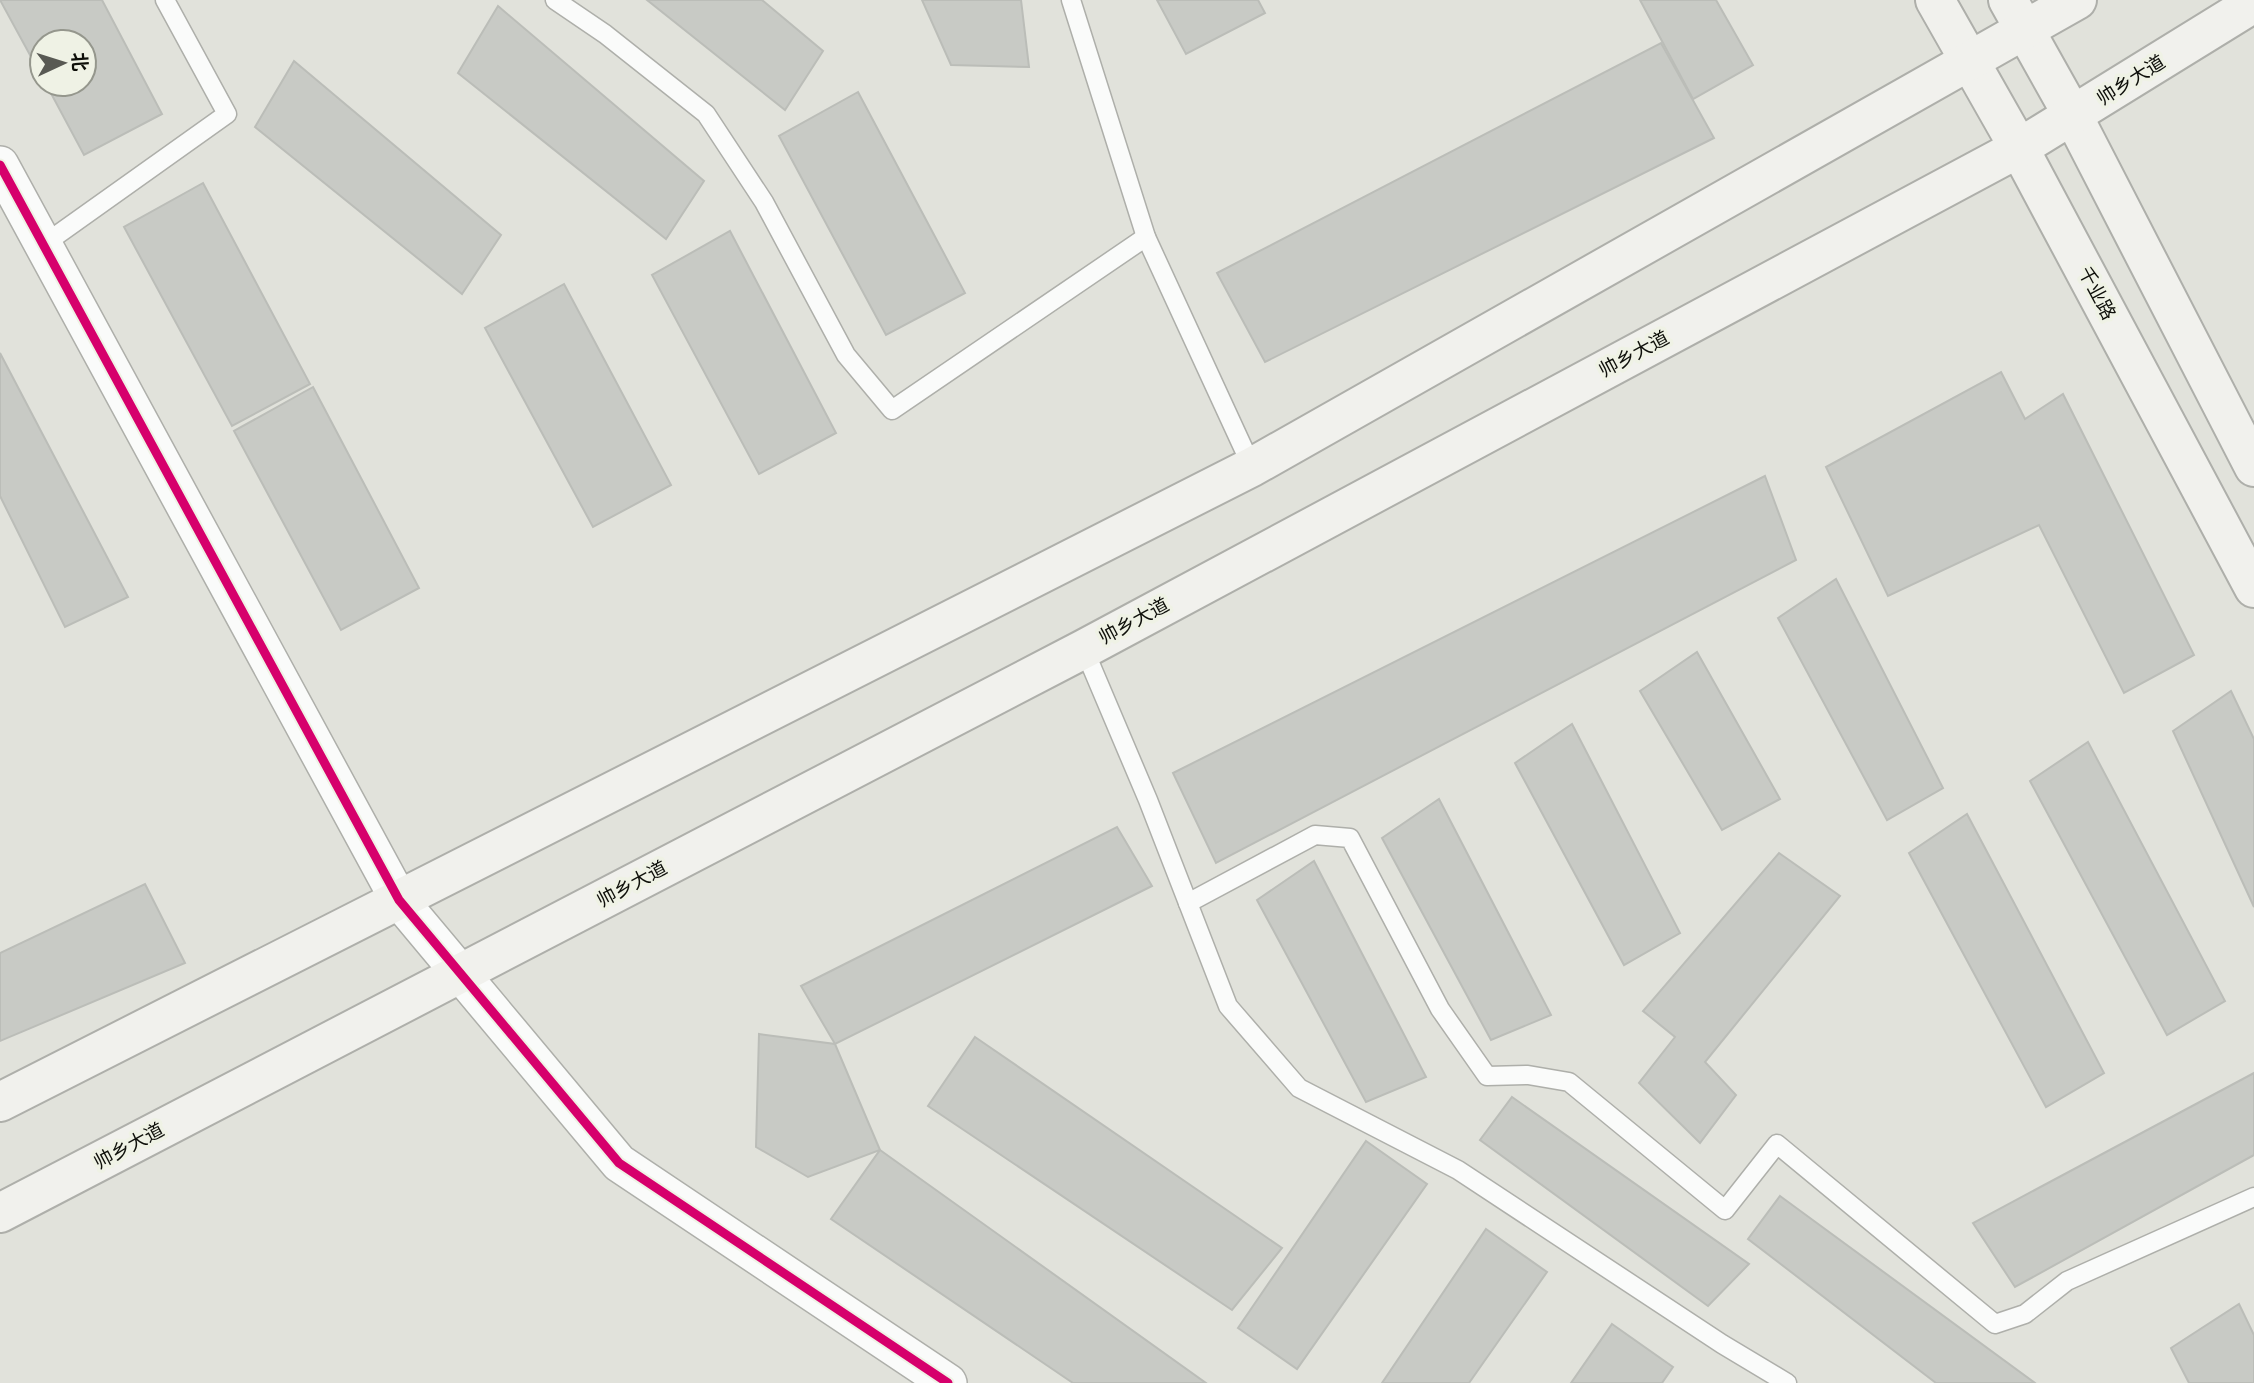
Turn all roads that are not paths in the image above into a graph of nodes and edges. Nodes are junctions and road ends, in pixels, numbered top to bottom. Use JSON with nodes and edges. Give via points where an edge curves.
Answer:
{"nodes":[{"id":1,"x":165,"y":0,"type":"edge"},
{"id":2,"x":555,"y":0,"type":"edge"},
{"id":3,"x":1071,"y":0,"type":"edge"},
{"id":4,"x":1935,"y":0,"type":"edge"},
{"id":5,"x":2077,"y":0,"type":"edge"},
{"id":6,"x":2254,"y":3,"type":"edge"},
{"id":7,"x":2016,"y":15,"type":"edge"},
{"id":8,"x":1969,"y":63,"type":"junction"},
{"id":9,"x":2073,"y":116,"type":"junction"},
{"id":10,"x":2020,"y":148,"type":"junction"},
{"id":11,"x":0,"y":165,"type":"edge"},
{"id":12,"x":1146,"y":237,"type":"junction"},
{"id":13,"x":43,"y":245,"type":"junction"},
{"id":14,"x":1252,"y":467,"type":"junction"},
{"id":15,"x":2254,"y":467,"type":"edge"},
{"id":16,"x":2254,"y":588,"type":"edge"},
{"id":17,"x":1084,"y":649,"type":"junction"},
{"id":18,"x":399,"y":900,"type":"junction"},
{"id":19,"x":1188,"y":903,"type":"junction"},
{"id":20,"x":459,"y":974,"type":"junction"},
{"id":21,"x":0,"y":1102,"type":"edge"},
{"id":22,"x":2254,"y":1197,"type":"edge"},
{"id":23,"x":0,"y":1213,"type":"edge"},
{"id":24,"x":948,"y":1383,"type":"edge"},
{"id":25,"x":1787,"y":1383,"type":"edge"}],
"edges":[{"from":1,"to":13,"type":"lane","via":[[228,114]]},
{"from":2,"to":12,"type":"lane","via":[[706,114],[764,202],[846,355],[892,410]]},
{"from":3,"to":12,"type":"lane"},
{"from":4,"to":8,"type":"main road","name":"千业路"},
{"from":5,"to":7,"type":"main road"},
{"from":6,"to":9,"type":"main road","name":"帅乡大道"},
{"from":7,"to":8,"type":"main road"},
{"from":7,"to":9,"type":"main road"},
{"from":8,"to":10,"type":"main road","name":"千业路"},
{"from":8,"to":14,"type":"main road"},
{"from":9,"to":10,"type":"main road","name":"帅乡大道"},
{"from":9,"to":15,"type":"main road"},
{"from":10,"to":16,"type":"main road","name":"千业路"},
{"from":10,"to":17,"type":"main road","name":"帅乡大道"},
{"from":11,"to":13,"type":"street"},
{"from":12,"to":14,"type":"lane"},
{"from":13,"to":18,"type":"street"},
{"from":14,"to":18,"type":"main road"},
{"from":17,"to":19,"type":"lane"},
{"from":17,"to":20,"type":"main road","name":"帅乡大道"},
{"from":18,"to":20,"type":"street"},
{"from":18,"to":21,"type":"main road"},
{"from":19,"to":22,"type":"lane","via":[[1315,835],[1350,838],[1440,1009],[1487,1076],[1528,1074],[1569,1082],[1725,1210],[1777,1144],[1995,1324],[2025,1314],[2067,1281]]},
{"from":19,"to":25,"type":"lane","via":[[1228,1006],[1299,1088],[1458,1170]]},
{"from":20,"to":23,"type":"main road","name":"帅乡大道"},
{"from":20,"to":24,"type":"street","via":[[619,1163]]}]}
